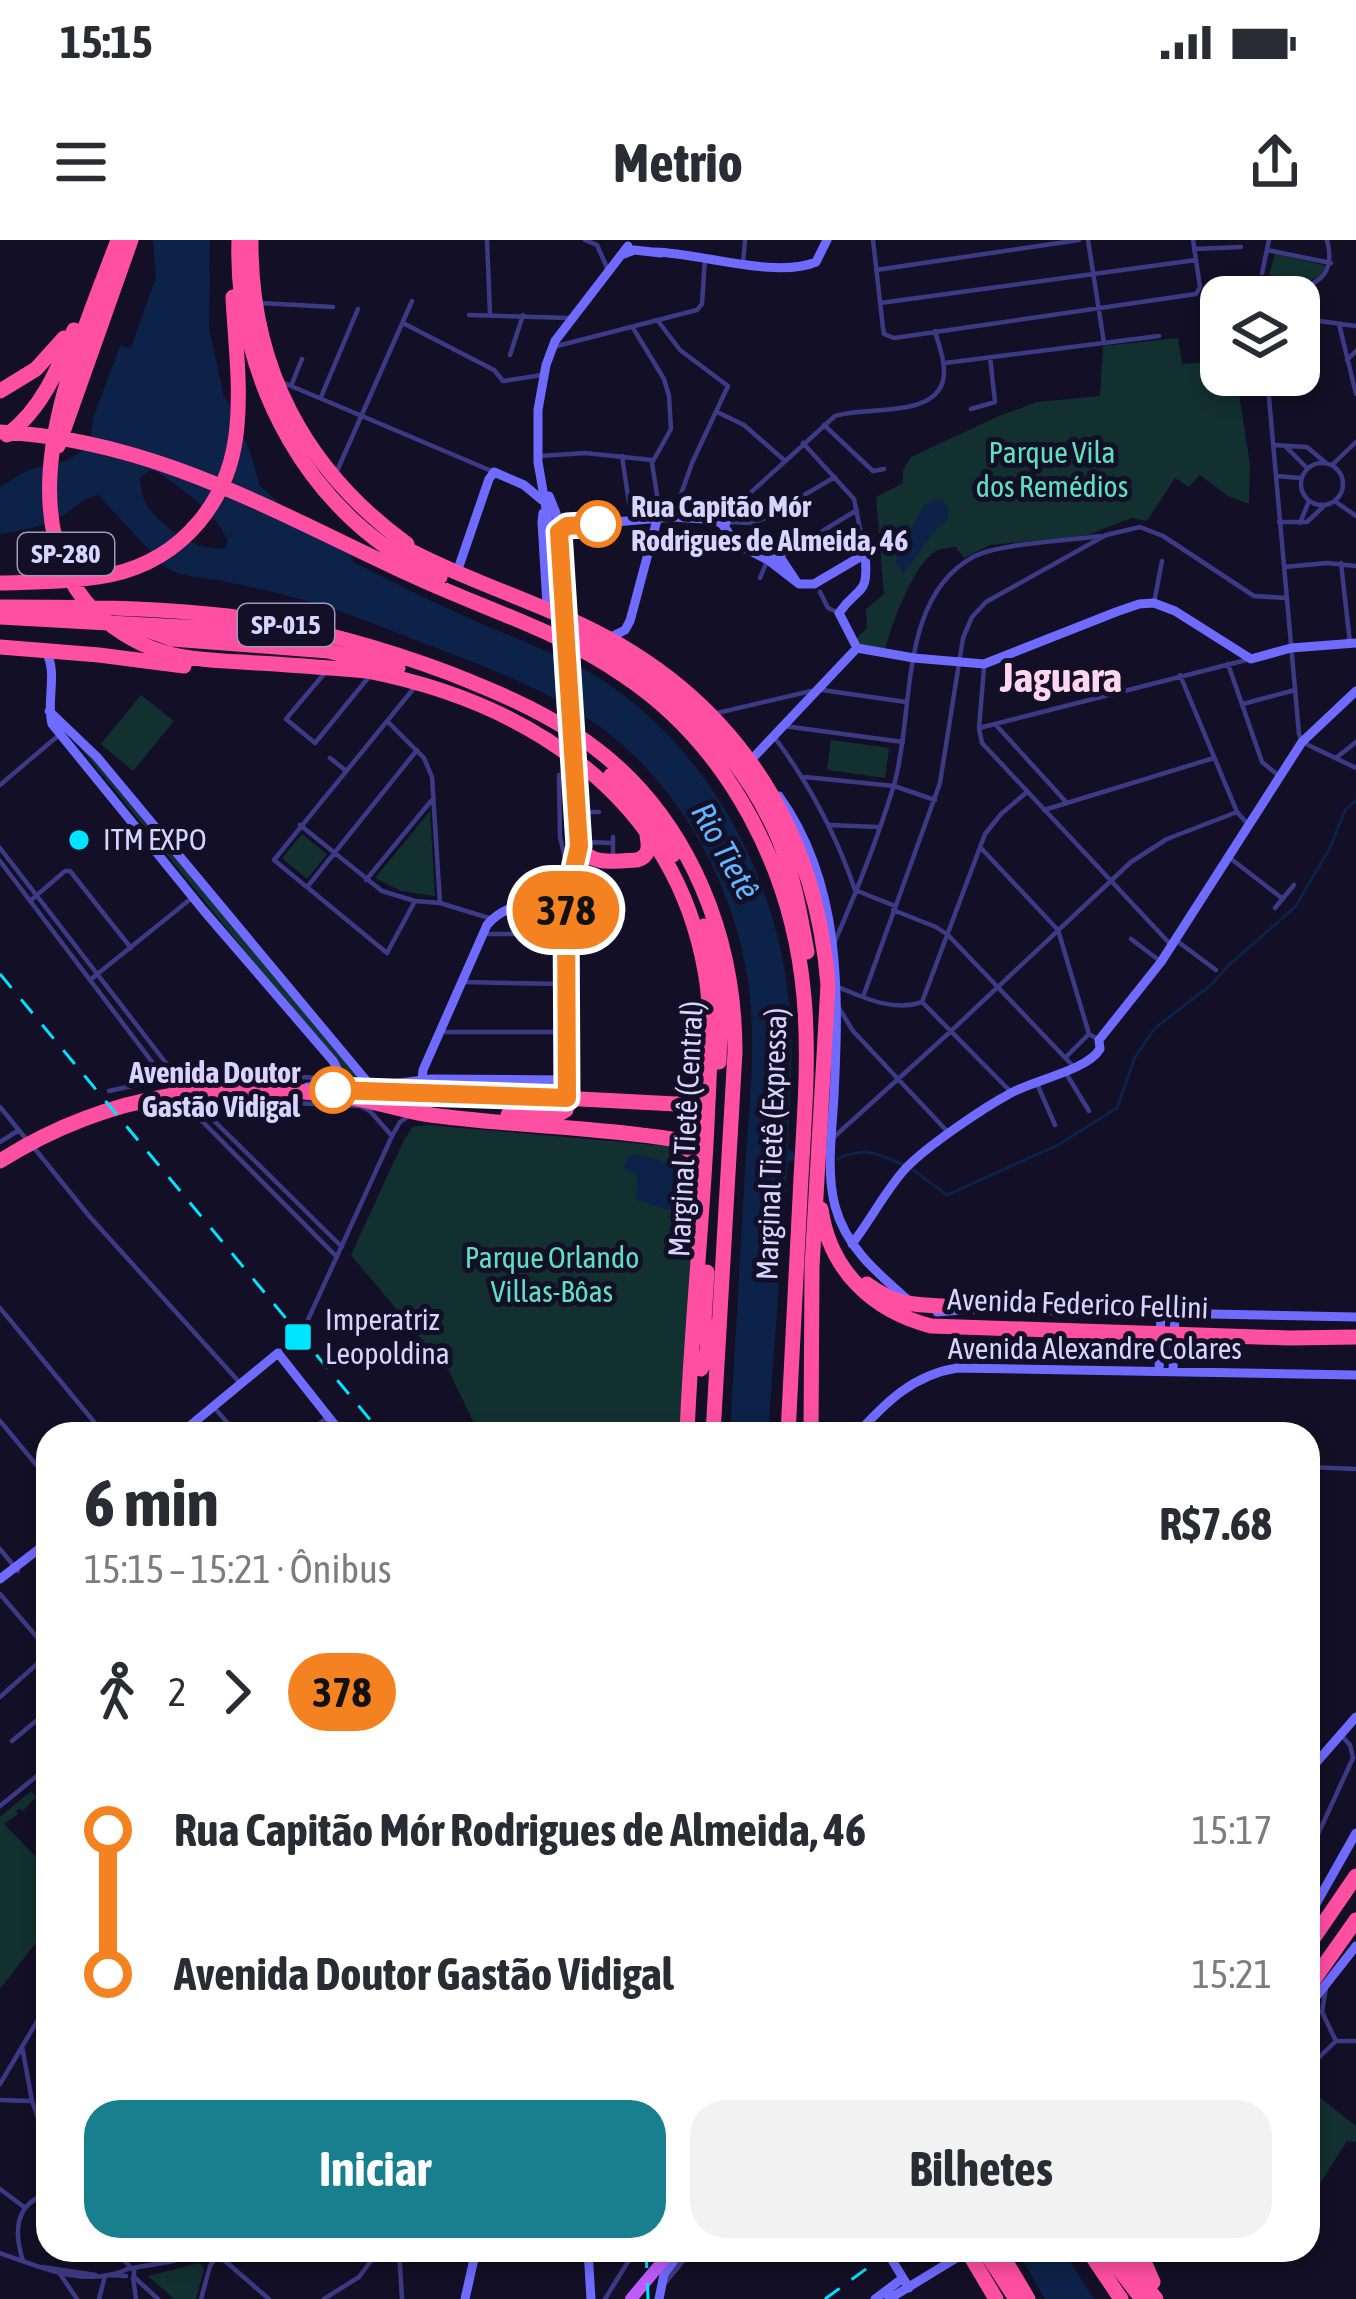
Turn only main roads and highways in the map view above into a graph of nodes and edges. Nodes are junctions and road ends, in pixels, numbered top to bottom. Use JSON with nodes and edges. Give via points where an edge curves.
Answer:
{"nodes":[{"id":1,"x":115,"y":240,"type":"edge"},
{"id":2,"x":131,"y":240,"type":"edge"},
{"id":3,"x":236,"y":240,"type":"edge"},
{"id":4,"x":250,"y":240,"type":"edge"},
{"id":5,"x":827,"y":240,"type":"edge"},
{"id":6,"x":676,"y":246,"type":"edge"},
{"id":7,"x":625,"y":248,"type":"edge"},
{"id":8,"x":649,"y":251,"type":"junction"},
{"id":9,"x":703,"y":258,"type":"junction"},
{"id":10,"x":77,"y":321,"type":"junction"},
{"id":11,"x":0,"y":391,"type":"edge"},
{"id":12,"x":274,"y":407,"type":"junction"},
{"id":13,"x":0,"y":436,"type":"edge"},
{"id":14,"x":540,"y":456,"type":"junction"},
{"id":15,"x":547,"y":507,"type":"junction"},
{"id":16,"x":664,"y":519,"type":"junction"},
{"id":17,"x":570,"y":525,"type":"junction"},
{"id":18,"x":559,"y":532,"type":"junction"},
{"id":19,"x":419,"y":553,"type":"junction"},
{"id":20,"x":457,"y":572,"type":"junction"},
{"id":21,"x":0,"y":583,"type":"edge"},
{"id":22,"x":538,"y":601,"type":"junction"},
{"id":23,"x":0,"y":607,"type":"edge"},
{"id":24,"x":571,"y":610,"type":"junction"},
{"id":25,"x":0,"y":617,"type":"edge"},
{"id":26,"x":173,"y":625,"type":"junction"},
{"id":27,"x":584,"y":626,"type":"junction"},
{"id":28,"x":0,"y":628,"type":"edge"},
{"id":29,"x":607,"y":639,"type":"junction"},
{"id":30,"x":201,"y":643,"type":"joint"},
{"id":31,"x":1353,"y":643,"type":"edge"},
{"id":32,"x":0,"y":647,"type":"edge"},
{"id":33,"x":856,"y":648,"type":"junction"},
{"id":34,"x":53,"y":651,"type":"junction"},
{"id":35,"x":425,"y":672,"type":"junction"},
{"id":36,"x":366,"y":678,"type":"junction"},
{"id":37,"x":1356,"y":691,"type":"edge"},
{"id":38,"x":550,"y":724,"type":"junction"},
{"id":39,"x":63,"y":730,"type":"junction"},
{"id":40,"x":79,"y":737,"type":"junction"},
{"id":41,"x":71,"y":747,"type":"junction"},
{"id":42,"x":586,"y":747,"type":"junction"},
{"id":43,"x":755,"y":767,"type":"junction"},
{"id":44,"x":725,"y":778,"type":"junction"},
{"id":45,"x":655,"y":835,"type":"junction"},
{"id":46,"x":165,"y":841,"type":"junction"},
{"id":47,"x":579,"y":844,"type":"junction"},
{"id":48,"x":156,"y":851,"type":"junction"},
{"id":49,"x":547,"y":901,"type":"junction"},
{"id":50,"x":566,"y":905,"type":"junction"},
{"id":51,"x":711,"y":908,"type":"junction"},
{"id":52,"x":229,"y":918,"type":"junction"},
{"id":53,"x":218,"y":927,"type":"junction"},
{"id":54,"x":833,"y":986,"type":"junction"},
{"id":55,"x":292,"y":995,"type":"junction"},
{"id":56,"x":282,"y":1004,"type":"junction"},
{"id":57,"x":715,"y":1052,"type":"junction"},
{"id":58,"x":369,"y":1084,"type":"junction"},
{"id":59,"x":423,"y":1086,"type":"junction"},
{"id":60,"x":310,"y":1088,"type":"junction"},
{"id":61,"x":567,"y":1089,"type":"junction"},
{"id":62,"x":811,"y":1089,"type":"junction"},
{"id":63,"x":424,"y":1114,"type":"junction"},
{"id":64,"x":463,"y":1117,"type":"junction"},
{"id":65,"x":804,"y":1118,"type":"junction"},
{"id":66,"x":825,"y":1152,"type":"junction"},
{"id":67,"x":2,"y":1156,"type":"edge"},
{"id":68,"x":824,"y":1175,"type":"junction"},
{"id":69,"x":701,"y":1218,"type":"junction"},
{"id":70,"x":823,"y":1222,"type":"junction"},
{"id":71,"x":724,"y":1229,"type":"junction"},
{"id":72,"x":853,"y":1244,"type":"junction"},
{"id":73,"x":806,"y":1250,"type":"junction"},
{"id":74,"x":892,"y":1286,"type":"junction"},
{"id":75,"x":913,"y":1305,"type":"junction"},
{"id":76,"x":943,"y":1306,"type":"junction"},
{"id":77,"x":973,"y":1309,"type":"junction"},
{"id":78,"x":1161,"y":1313,"type":"junction"},
{"id":79,"x":1174,"y":1313,"type":"junction"},
{"id":80,"x":1356,"y":1316,"type":"edge"},
{"id":81,"x":1356,"y":1337,"type":"edge"},
{"id":82,"x":696,"y":1368,"type":"junction"},
{"id":83,"x":1159,"y":1371,"type":"junction"},
{"id":84,"x":1173,"y":1371,"type":"junction"},
{"id":85,"x":1356,"y":1375,"type":"edge"},
{"id":86,"x":194,"y":1422,"type":"edge"},
{"id":87,"x":332,"y":1422,"type":"edge"},
{"id":88,"x":692,"y":1422,"type":"edge"},
{"id":89,"x":714,"y":1422,"type":"edge"},
{"id":90,"x":792,"y":1422,"type":"edge"},
{"id":91,"x":793,"y":1422,"type":"edge"},
{"id":92,"x":811,"y":1422,"type":"edge"},
{"id":93,"x":869,"y":1422,"type":"edge"},
{"id":94,"x":36,"y":1553,"type":"edge"},
{"id":95,"x":0,"y":1586,"type":"edge"},
{"id":96,"x":1356,"y":1717,"type":"edge"},
{"id":97,"x":1320,"y":1759,"type":"edge"},
{"id":98,"x":1356,"y":1833,"type":"edge"},
{"id":99,"x":1356,"y":1858,"type":"edge"},
{"id":100,"x":1356,"y":1876,"type":"edge"},
{"id":101,"x":1356,"y":1892,"type":"edge"},
{"id":102,"x":1320,"y":1897,"type":"edge"},
{"id":103,"x":1356,"y":1906,"type":"edge"},
{"id":104,"x":1335,"y":1909,"type":"junction"},
{"id":105,"x":1356,"y":1920,"type":"edge"},
{"id":106,"x":1320,"y":1930,"type":"edge"},
{"id":107,"x":1356,"y":1932,"type":"edge"},
{"id":108,"x":1320,"y":1943,"type":"edge"},
{"id":109,"x":1356,"y":1946,"type":"edge"},
{"id":110,"x":1320,"y":1956,"type":"edge"},
{"id":111,"x":1326,"y":1965,"type":"junction"},
{"id":112,"x":1320,"y":1973,"type":"edge"},
{"id":113,"x":1320,"y":1993,"type":"edge"},
{"id":114,"x":473,"y":2262,"type":"edge"},
{"id":115,"x":589,"y":2262,"type":"edge"},
{"id":116,"x":653,"y":2262,"type":"edge"},
{"id":117,"x":673,"y":2262,"type":"edge"},
{"id":118,"x":893,"y":2262,"type":"edge"},
{"id":119,"x":941,"y":2262,"type":"edge"},
{"id":120,"x":988,"y":2262,"type":"edge"},
{"id":121,"x":993,"y":2262,"type":"edge"},
{"id":122,"x":1098,"y":2262,"type":"edge"},
{"id":123,"x":1114,"y":2262,"type":"edge"},
{"id":124,"x":1120,"y":2262,"type":"edge"},
{"id":125,"x":1143,"y":2262,"type":"edge"},
{"id":126,"x":908,"y":2286,"type":"junction"},
{"id":127,"x":624,"y":2293,"type":"edge"},
{"id":128,"x":1007,"y":2297,"type":"edge"},
{"id":129,"x":1128,"y":2298,"type":"edge"},
{"id":130,"x":465,"y":2299,"type":"edge"},
{"id":131,"x":591,"y":2299,"type":"edge"},
{"id":132,"x":659,"y":2299,"type":"edge"},
{"id":133,"x":875,"y":2299,"type":"edge"},
{"id":134,"x":889,"y":2299,"type":"edge"},
{"id":135,"x":1028,"y":2299,"type":"edge"},
{"id":136,"x":1161,"y":2299,"type":"edge"}],
"edges":[{"from":1,"to":10,"type":"highway"},
{"from":1,"to":36,"type":"highway","via":[[51,425],[44,472],[54,551],[75,590],[109,624],[154,649]]},
{"from":2,"to":30,"type":"highway","number":"SP-280","via":[[54,466],[55,520],[82,583],[116,614],[160,636]]},
{"from":3,"to":12,"type":"highway","via":[[244,312]]},
{"from":3,"to":21,"type":"highway","via":[[238,419],[218,497],[162,556],[118,573]]},
{"from":4,"to":19,"type":"highway","via":[[263,345],[298,427],[334,479]]},
{"from":5,"to":9,"type":"main road","via":[[813,264]]},
{"from":6,"to":8,"type":"main road"},
{"from":6,"to":9,"type":"main road"},
{"from":7,"to":8,"type":"main road"},
{"from":7,"to":14,"type":"main road","via":[[552,347],[538,410]]},
{"from":8,"to":9,"type":"main road"},
{"from":10,"to":11,"type":"highway","via":[[36,369]]},
{"from":10,"to":13,"type":"highway","via":[[40,400]]},
{"from":12,"to":19,"type":"highway","via":[[352,510]]},
{"from":12,"to":62,"type":"highway","via":[[329,499],[385,547],[591,642],[702,724],[755,794],[796,890],[812,1002]]},
{"from":13,"to":44,"type":"highway","name":"Marginal Tietê (Expressa)","via":[[32,435],[173,466],[550,634],[655,698]]},
{"from":14,"to":15,"type":"main road"},
{"from":14,"to":18,"type":"main road"},
{"from":15,"to":20,"type":"main road","via":[[494,472]]},
{"from":15,"to":22,"type":"main road"},
{"from":15,"to":47,"type":"main road"},
{"from":16,"to":17,"type":"main road"},
{"from":16,"to":29,"type":"main road","via":[[630,621]]},
{"from":16,"to":33,"type":"main road","via":[[724,523],[738,545],[774,558],[799,584],[814,584],[865,554],[864,586],[839,613]]},
{"from":17,"to":18,"type":"main road"},
{"from":17,"to":24,"type":"main road"},
{"from":18,"to":47,"type":"main road"},
{"from":19,"to":20,"type":"highway"},
{"from":20,"to":22,"type":"highway"},
{"from":22,"to":24,"type":"main road"},
{"from":22,"to":27,"type":"highway"},
{"from":23,"to":38,"type":"highway","number":"SP-015","via":[[190,612],[290,626],[491,689]]},
{"from":24,"to":27,"type":"highway"},
{"from":25,"to":26,"type":"highway"},
{"from":26,"to":28,"type":"highway"},
{"from":26,"to":35,"type":"highway","via":[[317,639]]},
{"from":27,"to":29,"type":"highway"},
{"from":29,"to":43,"type":"highway","via":[[712,714]]},
{"from":30,"to":35,"type":"highway","number":"SP-015","via":[[328,651]]},
{"from":31,"to":33,"type":"main road","via":[[1251,659],[1154,602],[984,664]]},
{"from":32,"to":34,"type":"highway"},
{"from":33,"to":43,"type":"main road"},
{"from":34,"to":36,"type":"highway"},
{"from":34,"to":39,"type":"main road","via":[[49,711]]},
{"from":35,"to":38,"type":"highway","number":"SP-015"},
{"from":36,"to":45,"type":"highway","via":[[419,682],[514,720],[557,744]]},
{"from":37,"to":72,"type":"main road","via":[[1302,742],[1161,962],[1094,1037],[1100,1053],[1012,1093],[915,1160]]},
{"from":38,"to":42,"type":"highway","number":"SP-015"},
{"from":39,"to":40,"type":"main road"},
{"from":39,"to":41,"type":"main road"},
{"from":40,"to":41,"type":"main road"},
{"from":40,"to":46,"type":"main road"},
{"from":41,"to":48,"type":"main road"},
{"from":42,"to":45,"type":"highway","number":"SP-015"},
{"from":42,"to":51,"type":"highway","name":"Marginal Tietê (Expressa)","number":"SP-015","via":[[656,807]]},
{"from":43,"to":54,"type":"highway","via":[[802,860]]},
{"from":43,"to":54,"type":"main road","via":[[793,818],[812,864],[834,944]]},
{"from":44,"to":54,"type":"highway","via":[[795,874]]},
{"from":44,"to":65,"type":"highway","name":"Marginal Tietê (Expressa)","via":[[778,873],[798,952]]},
{"from":45,"to":47,"type":"highway","via":[[641,859],[595,860]]},
{"from":45,"to":51,"type":"highway","via":[[674,845]]},
{"from":45,"to":57,"type":"highway","via":[[703,939]]},
{"from":45,"to":57,"type":"highway","name":"Marginal Tietê (Central)","via":[[694,899],[715,961],[722,1003]]},
{"from":46,"to":48,"type":"main road"},
{"from":46,"to":52,"type":"main road"},
{"from":47,"to":49,"type":"main road","via":[[560,891]]},
{"from":47,"to":50,"type":"main road"},
{"from":48,"to":53,"type":"main road"},
{"from":49,"to":50,"type":"main road"},
{"from":49,"to":59,"type":"main road","via":[[486,924]]},
{"from":50,"to":61,"type":"main road"},
{"from":51,"to":71,"type":"highway","name":"Marginal Tietê (Expressa)","number":"SP-015","via":[[735,1029]]},
{"from":52,"to":53,"type":"main road"},
{"from":52,"to":55,"type":"main road"},
{"from":53,"to":56,"type":"main road"},
{"from":54,"to":66,"type":"highway"},
{"from":54,"to":66,"type":"main road","via":[[838,1035]]},
{"from":55,"to":56,"type":"main road","via":[[283,994]]},
{"from":55,"to":58,"type":"main road"},
{"from":56,"to":60,"type":"main road","via":[[338,1070]]},
{"from":57,"to":61,"type":"highway","via":[[702,1088],[686,1102],[589,1099]]},
{"from":57,"to":69,"type":"highway"},
{"from":57,"to":82,"type":"highway","name":"Marginal Tietê (Central)"},
{"from":58,"to":59,"type":"main road"},
{"from":58,"to":60,"type":"main road"},
{"from":59,"to":60,"type":"highway"},
{"from":59,"to":61,"type":"highway"},
{"from":59,"to":63,"type":"main road"},
{"from":60,"to":63,"type":"highway","via":[[397,1118]]},
{"from":60,"to":67,"type":"highway","via":[[228,1082],[147,1091],[69,1116]]},
{"from":61,"to":64,"type":"highway","via":[[566,1110],[556,1115]]},
{"from":62,"to":65,"type":"highway"},
{"from":62,"to":73,"type":"highway"},
{"from":63,"to":64,"type":"highway"},
{"from":64,"to":69,"type":"highway","via":[[677,1141],[698,1163]]},
{"from":65,"to":90,"type":"highway","name":"Marginal Tietê (Expressa)"},
{"from":66,"to":68,"type":"highway"},
{"from":66,"to":73,"type":"highway","via":[[814,1166]]},
{"from":68,"to":70,"type":"highway","name":"Avenida Federico Fellini"},
{"from":68,"to":72,"type":"main road"},
{"from":68,"to":92,"type":"highway","via":[[812,1267]]},
{"from":69,"to":82,"type":"highway"},
{"from":70,"to":75,"type":"highway","via":[[859,1278]]},
{"from":70,"to":81,"type":"highway","name":"Avenida Federico Fellini","via":[[862,1291],[910,1321]]},
{"from":71,"to":82,"type":"highway","via":[[706,1358]]},
{"from":71,"to":89,"type":"highway","name":"Marginal Tietê (Expressa)","number":"SP-015"},
{"from":72,"to":74,"type":"main road"},
{"from":73,"to":91,"type":"highway"},
{"from":74,"to":75,"type":"main road"},
{"from":74,"to":76,"type":"main road"},
{"from":75,"to":76,"type":"highway"},
{"from":75,"to":77,"type":"main road"},
{"from":76,"to":77,"type":"main road"},
{"from":77,"to":78,"type":"main road"},
{"from":78,"to":79,"type":"main road"},
{"from":78,"to":83,"type":"main road"},
{"from":79,"to":80,"type":"main road"},
{"from":79,"to":84,"type":"main road"},
{"from":82,"to":88,"type":"highway"},
{"from":83,"to":84,"type":"main road","name":"Avenida Alexandre Colares"},
{"from":83,"to":93,"type":"main road","name":"Avenida Alexandre Colares","via":[[945,1370],[904,1387]]},
{"from":84,"to":85,"type":"main road","name":"Avenida Alexandre Colares"},
{"from":86,"to":87,"type":"main road","via":[[278,1353]]},
{"from":94,"to":95,"type":"main road"},
{"from":96,"to":97,"type":"main road"},
{"from":98,"to":102,"type":"main road"},
{"from":99,"to":104,"type":"highway"},
{"from":100,"to":104,"type":"highway"},
{"from":101,"to":108,"type":"highway"},
{"from":103,"to":110,"type":"highway"},
{"from":104,"to":106,"type":"highway"},
{"from":105,"to":111,"type":"highway"},
{"from":107,"to":111,"type":"highway"},
{"from":109,"to":113,"type":"main road"},
{"from":111,"to":112,"type":"highway"},
{"from":114,"to":130,"type":"main road"},
{"from":115,"to":131,"type":"main road"},
{"from":116,"to":127,"type":"main road"},
{"from":117,"to":132,"type":"main road"},
{"from":118,"to":126,"type":"main road"},
{"from":119,"to":126,"type":"main road"},
{"from":120,"to":128,"type":"highway"},
{"from":121,"to":135,"type":"highway"},
{"from":122,"to":129,"type":"highway"},
{"from":123,"to":129,"type":"highway"},
{"from":124,"to":136,"type":"highway"},
{"from":125,"to":136,"type":"highway"},
{"from":126,"to":133,"type":"main road"},
{"from":126,"to":134,"type":"main road"}]}
